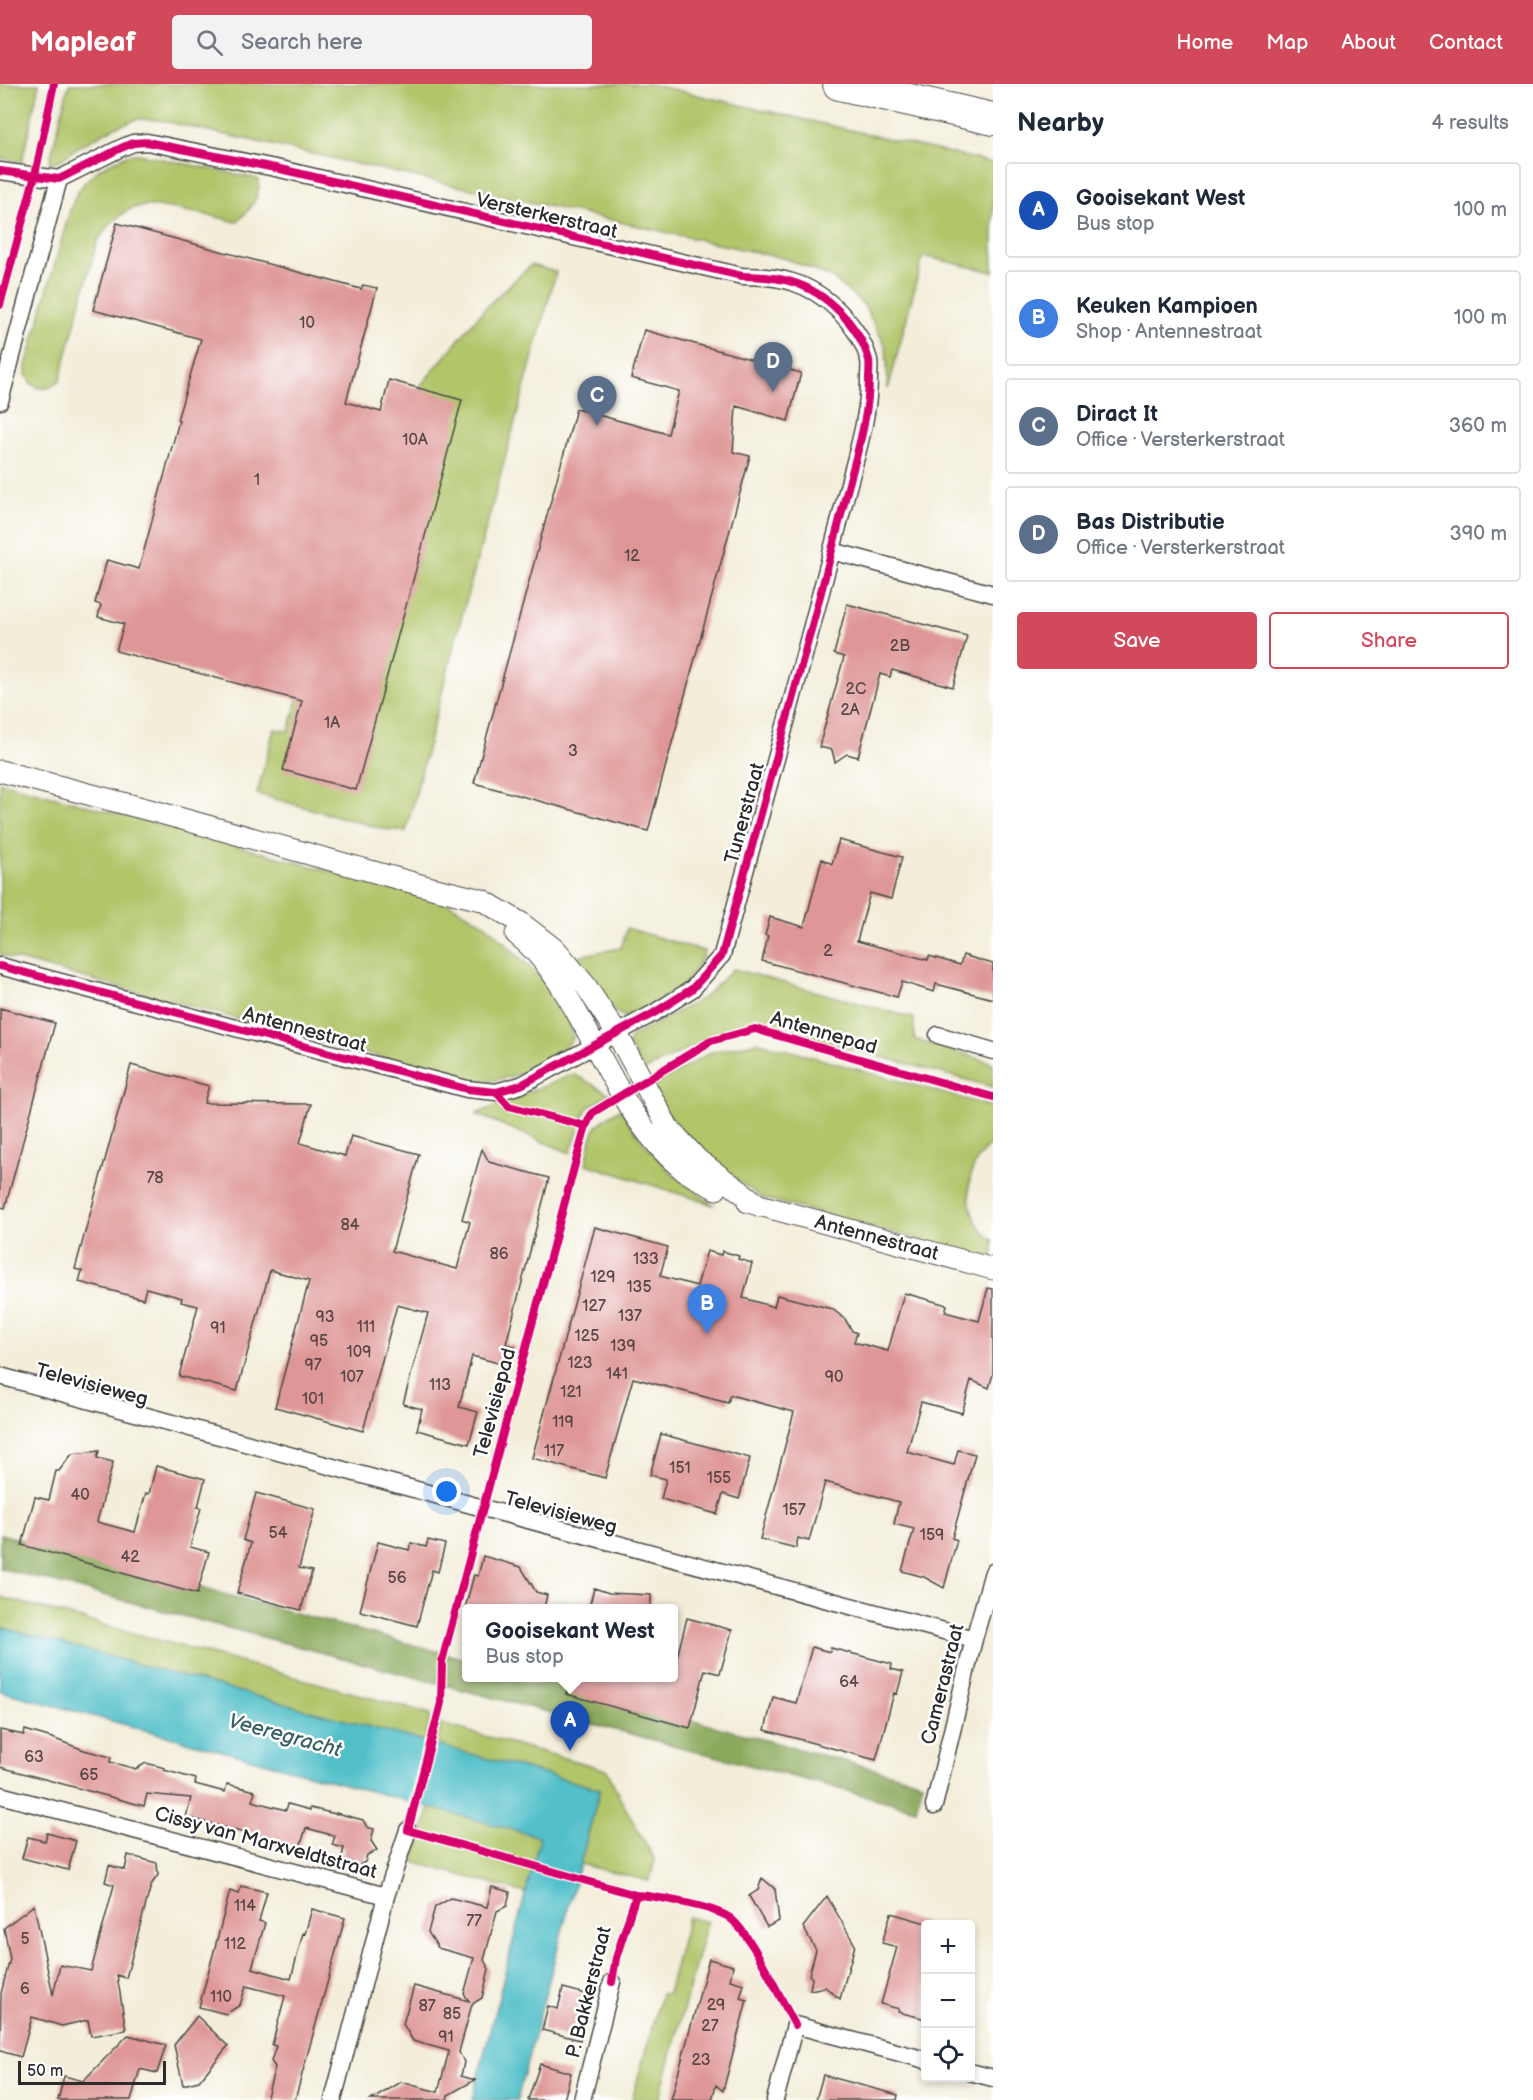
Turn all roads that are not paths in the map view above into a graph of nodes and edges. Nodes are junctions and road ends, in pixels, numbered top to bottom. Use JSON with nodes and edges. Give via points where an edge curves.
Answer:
{"nodes":[{"id":1,"x":839,"y":84,"type":"edge"},
{"id":2,"x":993,"y":119,"type":"edge"},
{"id":3,"x":0,"y":171,"type":"edge"},
{"id":4,"x":59,"y":179,"type":"junction"},
{"id":5,"x":0,"y":401,"type":"edge"},
{"id":6,"x":832,"y":551,"type":"junction"},
{"id":7,"x":993,"y":594,"type":"edge"},
{"id":8,"x":0,"y":771,"type":"edge"},
{"id":9,"x":432,"y":888,"type":"junction"},
{"id":10,"x":0,"y":966,"type":"edge"},
{"id":11,"x":616,"y":1034,"type":"junction"},
{"id":12,"x":938,"y":1035,"type":"dead end"},
{"id":13,"x":594,"y":1046,"type":"junction"},
{"id":14,"x":993,"y":1051,"type":"edge"},
{"id":15,"x":760,"y":1206,"type":"junction"},
{"id":16,"x":993,"y":1269,"type":"edge"},
{"id":17,"x":0,"y":1376,"type":"edge"},
{"id":18,"x":993,"y":1572,"type":"edge"},
{"id":19,"x":974,"y":1639,"type":"junction"},
{"id":20,"x":0,"y":1795,"type":"edge"},
{"id":21,"x":934,"y":1806,"type":"dead end"},
{"id":22,"x":408,"y":1830,"type":"dead end"},
{"id":23,"x":386,"y":1896,"type":"junction"},
{"id":24,"x":612,"y":1982,"type":"dead end"},
{"id":25,"x":921,"y":2059,"type":"edge"},
{"id":26,"x":975,"y":2073,"type":"edge"},
{"id":27,"x":993,"y":2078,"type":"edge"},
{"id":28,"x":333,"y":2100,"type":"edge"},
{"id":29,"x":582,"y":2100,"type":"edge"},
{"id":30,"x":775,"y":2100,"type":"edge"}],
"edges":[{"from":1,"to":2,"type":"highway"},
{"from":3,"to":4,"type":"street"},
{"from":4,"to":5,"type":"street"},
{"from":4,"to":6,"type":"street","name":"Versterkerstraat","via":[[121,148],[147,142],[742,276],[792,282],[813,291],[839,311],[857,335],[869,362],[864,423]]},
{"from":6,"to":7,"type":"street"},
{"from":6,"to":11,"type":"street","name":"Tunerstraat","via":[[722,955],[692,989]]},
{"from":8,"to":9,"type":"street","name":"Antennestraat"},
{"from":9,"to":11,"type":"street","name":"Antennestraat","via":[[482,900],[521,923],[556,951],[586,986]]},
{"from":9,"to":13,"type":"street","name":"Antennestraat","via":[[486,912],[519,936],[549,967]]},
{"from":10,"to":13,"type":"street","name":"Antennestraat","via":[[467,1089],[496,1092],[522,1085]]},
{"from":11,"to":13,"type":"street","name":"Antennestraat"},
{"from":11,"to":15,"type":"street","name":"Antennestraat","via":[[668,1127],[698,1160]]},
{"from":12,"to":14,"type":"street"},
{"from":13,"to":15,"type":"street","name":"Antennestraat","via":[[622,1096],[653,1139],[682,1168],[725,1194]]},
{"from":15,"to":16,"type":"street","name":"Antennestraat"},
{"from":17,"to":19,"type":"street","name":"Televisieweg"},
{"from":18,"to":19,"type":"street","name":"Camerastraat"},
{"from":19,"to":21,"type":"street","name":"Camerastraat"},
{"from":20,"to":23,"type":"street","name":"Cissy van Marxveldtstraat"},
{"from":22,"to":23,"type":"street"},
{"from":23,"to":28,"type":"street","name":"Cissy van Marxveldtstraat"},
{"from":24,"to":29,"type":"street","name":"P. Bakkerstraat"},
{"from":25,"to":30,"type":"street","via":[[795,2025]]},
{"from":26,"to":27,"type":"street"}]}
